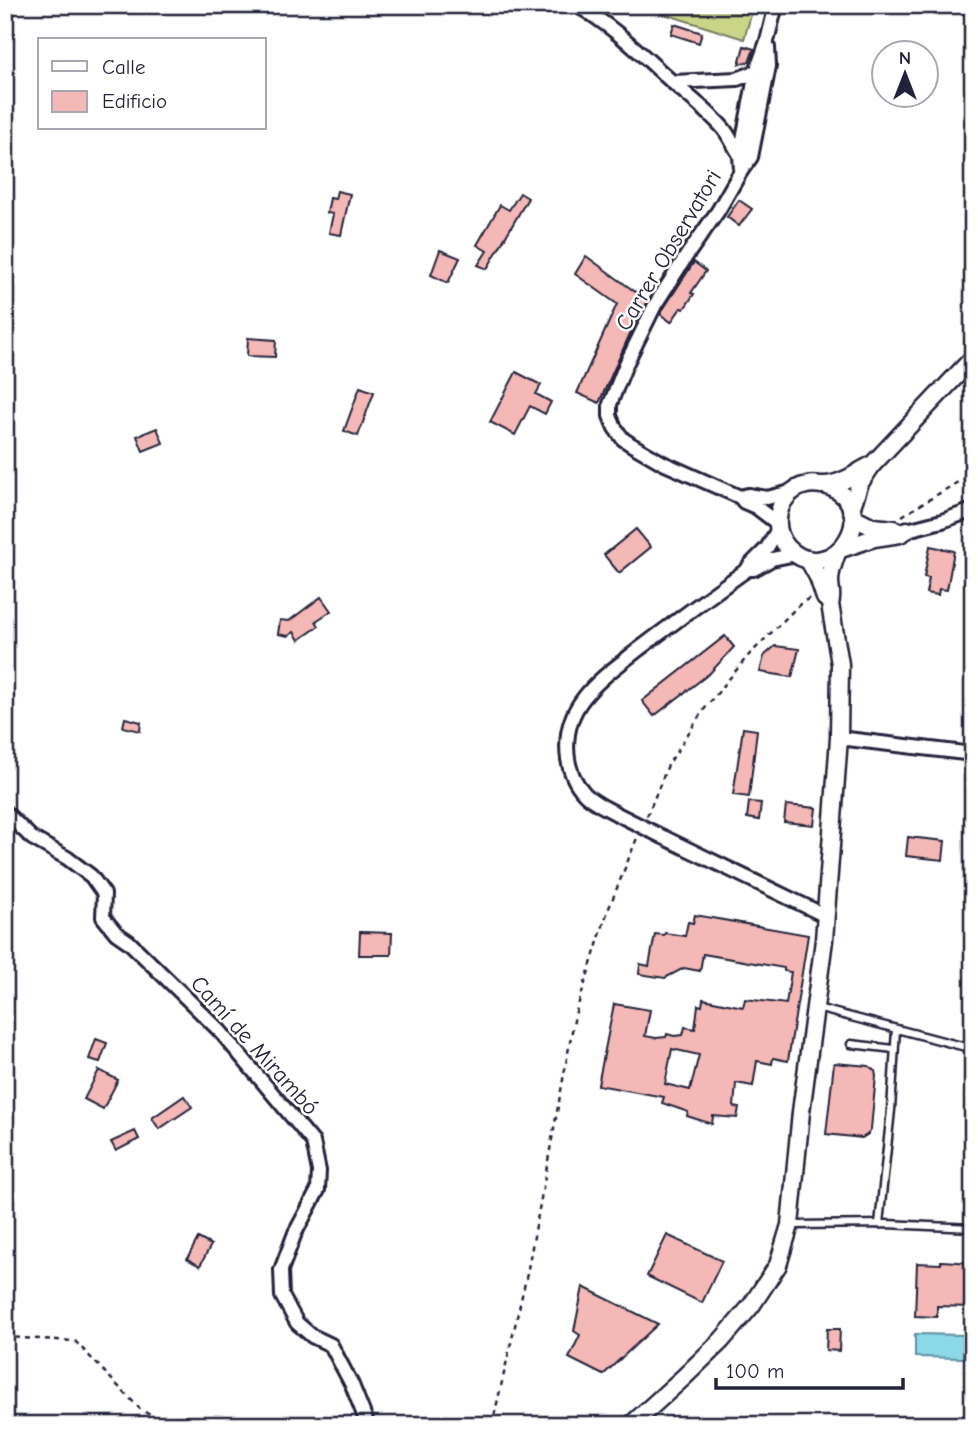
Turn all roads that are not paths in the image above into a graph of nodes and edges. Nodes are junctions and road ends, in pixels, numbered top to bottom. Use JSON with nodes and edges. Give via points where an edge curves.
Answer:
{"nodes":[{"id":1,"x":576,"y":5,"type":"edge"},
{"id":2,"x":776,"y":5,"type":"edge"},
{"id":3,"x":767,"y":41,"type":"junction"},
{"id":4,"x":756,"y":72,"type":"junction"},
{"id":5,"x":742,"y":78,"type":"junction"},
{"id":6,"x":673,"y":82,"type":"junction"},
{"id":7,"x":754,"y":86,"type":"junction"},
{"id":8,"x":759,"y":113,"type":"junction"},
{"id":9,"x":726,"y":131,"type":"junction"},
{"id":10,"x":750,"y":132,"type":"junction"},
{"id":11,"x":740,"y":155,"type":"junction"},
{"id":12,"x":741,"y":171,"type":"junction"},
{"id":13,"x":973,"y":358,"type":"edge"},
{"id":14,"x":872,"y":465,"type":"junction"},
{"id":15,"x":825,"y":485,"type":"junction"},
{"id":16,"x":791,"y":492,"type":"junction"},
{"id":17,"x":740,"y":496,"type":"junction"},
{"id":18,"x":973,"y":509,"type":"edge"},
{"id":19,"x":852,"y":513,"type":"junction"},
{"id":20,"x":902,"y":525,"type":"junction"},
{"id":21,"x":778,"y":526,"type":"junction"},
{"id":22,"x":839,"y":551,"type":"junction"},
{"id":23,"x":802,"y":556,"type":"junction"},
{"id":24,"x":748,"y":569,"type":"junction"},
{"id":25,"x":830,"y":604,"type":"junction"},
{"id":26,"x":839,"y":738,"type":"junction"},
{"id":27,"x":973,"y":754,"type":"edge"},
{"id":28,"x":5,"y":812,"type":"edge"},
{"id":29,"x":826,"y":916,"type":"junction"},
{"id":30,"x":815,"y":1007,"type":"junction"},
{"id":31,"x":896,"y":1029,"type":"junction"},
{"id":32,"x":851,"y":1044,"type":"dead end"},
{"id":33,"x":894,"y":1049,"type":"junction"},
{"id":34,"x":973,"y":1049,"type":"edge"},
{"id":35,"x":879,"y":1224,"type":"junction"},
{"id":36,"x":790,"y":1225,"type":"junction"},
{"id":37,"x":973,"y":1228,"type":"edge"},
{"id":38,"x":368,"y":1425,"type":"edge"},
{"id":39,"x":631,"y":1425,"type":"edge"}],
"edges":[{"from":1,"to":6,"type":"street","via":[[620,35]]},
{"from":2,"to":3,"type":"street","name":"Carrer Observatori"},
{"from":3,"to":4,"type":"street","name":"Carrer Observatori"},
{"from":3,"to":8,"type":"street","via":[[769,66]]},
{"from":4,"to":5,"type":"street"},
{"from":4,"to":7,"type":"street","name":"Carrer Observatori"},
{"from":5,"to":6,"type":"street"},
{"from":5,"to":7,"type":"street"},
{"from":6,"to":9,"type":"street"},
{"from":7,"to":8,"type":"street","via":[[759,90],[755,101]]},
{"from":7,"to":10,"type":"street","name":"Carrer Observatori"},
{"from":8,"to":10,"type":"street"},
{"from":9,"to":10,"type":"street","via":[[740,136]]},
{"from":9,"to":11,"type":"street"},
{"from":10,"to":11,"type":"street","name":"Carrer Observatori"},
{"from":10,"to":12,"type":"street","via":[[751,157]]},
{"from":11,"to":12,"type":"street","name":"Carrer Observatori"},
{"from":12,"to":17,"type":"street","name":"Carrer Observatori","via":[[655,305],[610,409],[619,434],[641,452]]},
{"from":13,"to":14,"type":"street"},
{"from":14,"to":15,"type":"street"},
{"from":14,"to":19,"type":"street","via":[[860,483]]},
{"from":15,"to":16,"type":"street","via":[[807,485]]},
{"from":15,"to":19,"type":"street","via":[[844,496]]},
{"from":16,"to":17,"type":"street","via":[[767,498]]},
{"from":16,"to":21,"type":"street","via":[[781,506]]},
{"from":17,"to":21,"type":"street"},
{"from":18,"to":20,"type":"street","via":[[930,524]]},
{"from":19,"to":20,"type":"street","via":[[878,528]]},
{"from":19,"to":22,"type":"street","via":[[851,534]]},
{"from":20,"to":22,"type":"street","via":[[900,534]]},
{"from":21,"to":23,"type":"street","via":[[786,546]]},
{"from":21,"to":24,"type":"street","via":[[767,548]]},
{"from":22,"to":23,"type":"street","via":[[823,559]]},
{"from":22,"to":25,"type":"street","via":[[830,578]]},
{"from":23,"to":24,"type":"street","via":[[772,559]]},
{"from":23,"to":25,"type":"street"},
{"from":24,"to":29,"type":"street","bridge":true,"via":[[607,675],[583,699],[568,734],[572,774],[599,805]]},
{"from":25,"to":26,"type":"street","via":[[840,664]]},
{"from":26,"to":27,"type":"street"},
{"from":26,"to":29,"type":"street"},
{"from":28,"to":38,"type":"street","name":"Camí de Mirambó","via":[[32,838],[91,876],[104,894],[103,917],[116,933],[220,1031],[313,1142],[318,1190],[281,1270],[282,1296],[297,1323],[331,1345]]},
{"from":29,"to":30,"type":"street"},
{"from":30,"to":31,"type":"lane"},
{"from":30,"to":36,"type":"street"},
{"from":31,"to":33,"type":"lane"},
{"from":31,"to":34,"type":"lane"},
{"from":32,"to":33,"type":"lane"},
{"from":33,"to":35,"type":"lane"},
{"from":35,"to":36,"type":"lane"},
{"from":35,"to":37,"type":"lane"},
{"from":36,"to":39,"type":"street","via":[[778,1265],[751,1306],[721,1341]]}]}
